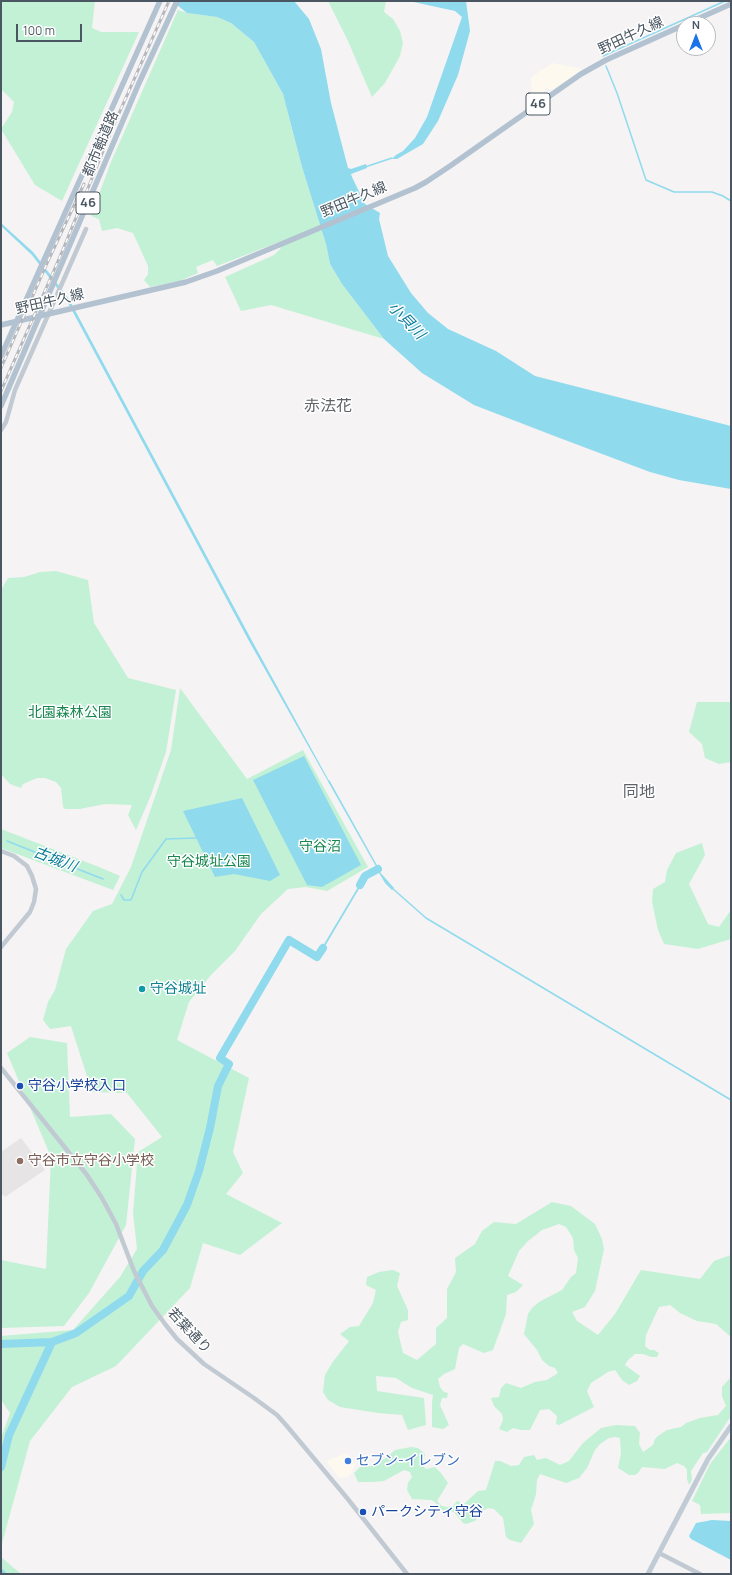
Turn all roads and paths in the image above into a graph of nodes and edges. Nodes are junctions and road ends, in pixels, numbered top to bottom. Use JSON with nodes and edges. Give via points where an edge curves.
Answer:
{"nodes":[{"id":1,"x":160,"y":1,"type":"edge"},
{"id":2,"x":177,"y":1,"type":"edge"},
{"id":3,"x":731,"y":4,"type":"edge"},
{"id":4,"x":703,"y":16,"type":"edge"},
{"id":5,"x":676,"y":28,"type":"edge"},
{"id":6,"x":86,"y":230,"type":"dead end"},
{"id":7,"x":49,"y":315,"type":"junction"},
{"id":8,"x":1,"y":325,"type":"edge"},
{"id":9,"x":1,"y":356,"type":"edge"},
{"id":10,"x":1,"y":406,"type":"edge"},
{"id":11,"x":1,"y":430,"type":"edge"},
{"id":12,"x":1,"y":851,"type":"edge"},
{"id":13,"x":1,"y":947,"type":"edge"},
{"id":14,"x":1,"y":1068,"type":"edge"},
{"id":15,"x":731,"y":1426,"type":"edge"},
{"id":16,"x":659,"y":1553,"type":"junction"},
{"id":17,"x":407,"y":1574,"type":"edge"},
{"id":18,"x":648,"y":1574,"type":"edge"},
{"id":19,"x":700,"y":1574,"type":"edge"}],
"edges":[{"from":1,"to":9,"type":"main road","name":"都市軸道路","number":"46","bridge":true},
{"from":2,"to":10,"type":"main road","name":"都市軸道路","number":"46","bridge":true},
{"from":3,"to":4,"type":"main road","name":"野田牛久線","number":"46"},
{"from":5,"to":7,"type":"main road","name":"野田牛久線","number":"46","via":[[588,70],[431,179],[396,196],[217,271],[172,287]]},
{"from":6,"to":7,"type":"street"},
{"from":7,"to":8,"type":"main road","name":"野田牛久線","number":"46"},
{"from":7,"to":11,"type":"street","via":[[15,390],[6,422]]},
{"from":12,"to":13,"type":"street","via":[[14,856],[27,866],[36,888],[30,912]]},
{"from":14,"to":17,"type":"street","name":"若葉通り","via":[[87,1174],[116,1224],[137,1278],[152,1306],[177,1339],[204,1364],[277,1415]]},
{"from":15,"to":16,"type":"main road","via":[[708,1459]]},
{"from":16,"to":18,"type":"main road"},
{"from":16,"to":19,"type":"street"}]}
